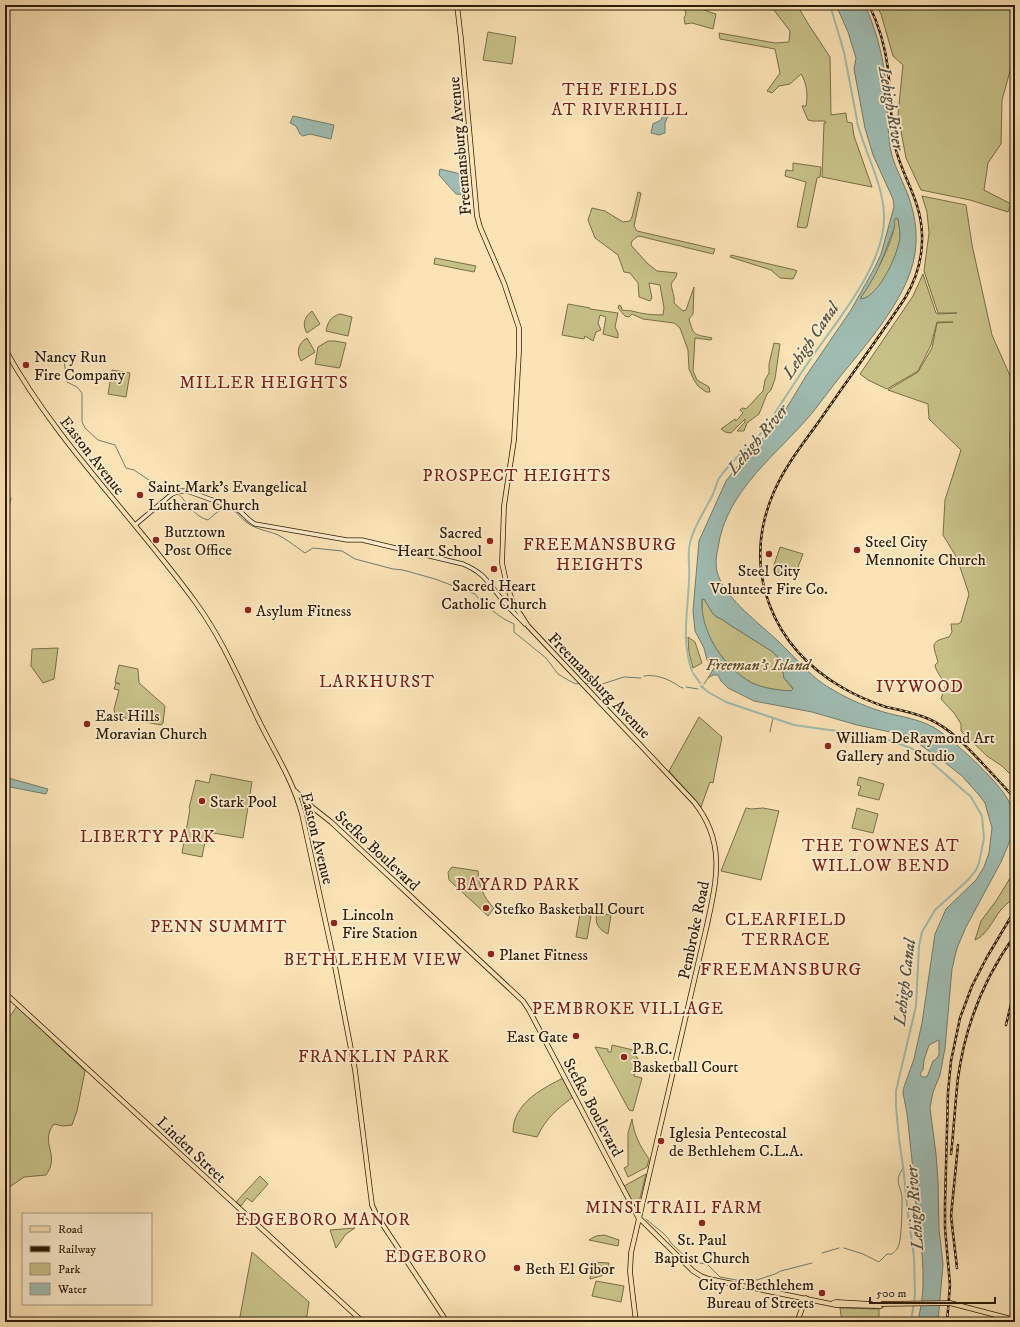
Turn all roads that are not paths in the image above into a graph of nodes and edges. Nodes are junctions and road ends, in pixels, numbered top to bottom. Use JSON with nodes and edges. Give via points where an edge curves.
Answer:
{"nodes":[{"id":1,"x":457,"y":5,"type":"edge"},
{"id":2,"x":5,"y":349,"type":"edge"},
{"id":3,"x":135,"y":525,"type":"junction"},
{"id":4,"x":528,"y":626,"type":"junction"},
{"id":5,"x":293,"y":790,"type":"junction"},
{"id":6,"x":309,"y":804,"type":"junction"},
{"id":7,"x":315,"y":808,"type":"junction"},
{"id":8,"x":304,"y":821,"type":"junction"},
{"id":9,"x":717,"y":872,"type":"joint"},
{"id":10,"x":5,"y":993,"type":"edge"},
{"id":11,"x":638,"y":1217,"type":"junction"},
{"id":12,"x":806,"y":1298,"type":"junction"},
{"id":13,"x":1015,"y":1321,"type":"edge"},
{"id":14,"x":363,"y":1322,"type":"edge"},
{"id":15,"x":447,"y":1322,"type":"edge"},
{"id":16,"x":636,"y":1322,"type":"edge"},
{"id":17,"x":797,"y":1322,"type":"edge"}],
"edges":[{"from":1,"to":4,"type":"main road","name":"Freemansburg Avenue","via":[[477,216],[519,328],[514,440],[504,506],[502,562],[513,603]]},
{"from":2,"to":3,"type":"main road","name":"Easton Avenue","via":[[53,424]]},
{"from":3,"to":4,"type":"main road","via":[[178,492],[193,493],[235,508],[255,524],[347,540],[362,540],[463,564],[485,577]]},
{"from":3,"to":5,"type":"main road","name":"Easton Avenue","via":[[191,596],[218,636]]},
{"from":4,"to":9,"type":"main road","name":"Freemansburg Avenue","via":[[697,806],[714,843]]},
{"from":5,"to":6,"type":"main road","name":"Stefko Boulevard"},
{"from":5,"to":7,"type":"main road","name":"Stefko Boulevard"},
{"from":5,"to":8,"type":"main road","name":"Easton Avenue"},
{"from":6,"to":7,"type":"main road","name":"Stefko Boulevard"},
{"from":6,"to":8,"type":"main road","via":[[303,809]]},
{"from":7,"to":11,"type":"main road","name":"Stefko Boulevard","via":[[523,1000]]},
{"from":8,"to":15,"type":"main road","name":"Easton Avenue","via":[[355,1070],[372,1205]]},
{"from":9,"to":11,"type":"main road","name":"Pembroke Road","via":[[706,933]]},
{"from":10,"to":14,"type":"main road","name":"Linden Street"},
{"from":11,"to":12,"type":"main road","name":"Stefko Boulevard","via":[[701,1276]]},
{"from":11,"to":16,"type":"main road","name":"Pembroke Road","via":[[630,1264]]},
{"from":12,"to":13,"type":"main road","name":"Stefko Boulevard","bridge":true,"via":[[849,1306],[950,1305]]},
{"from":12,"to":17,"type":"main road"}]}
